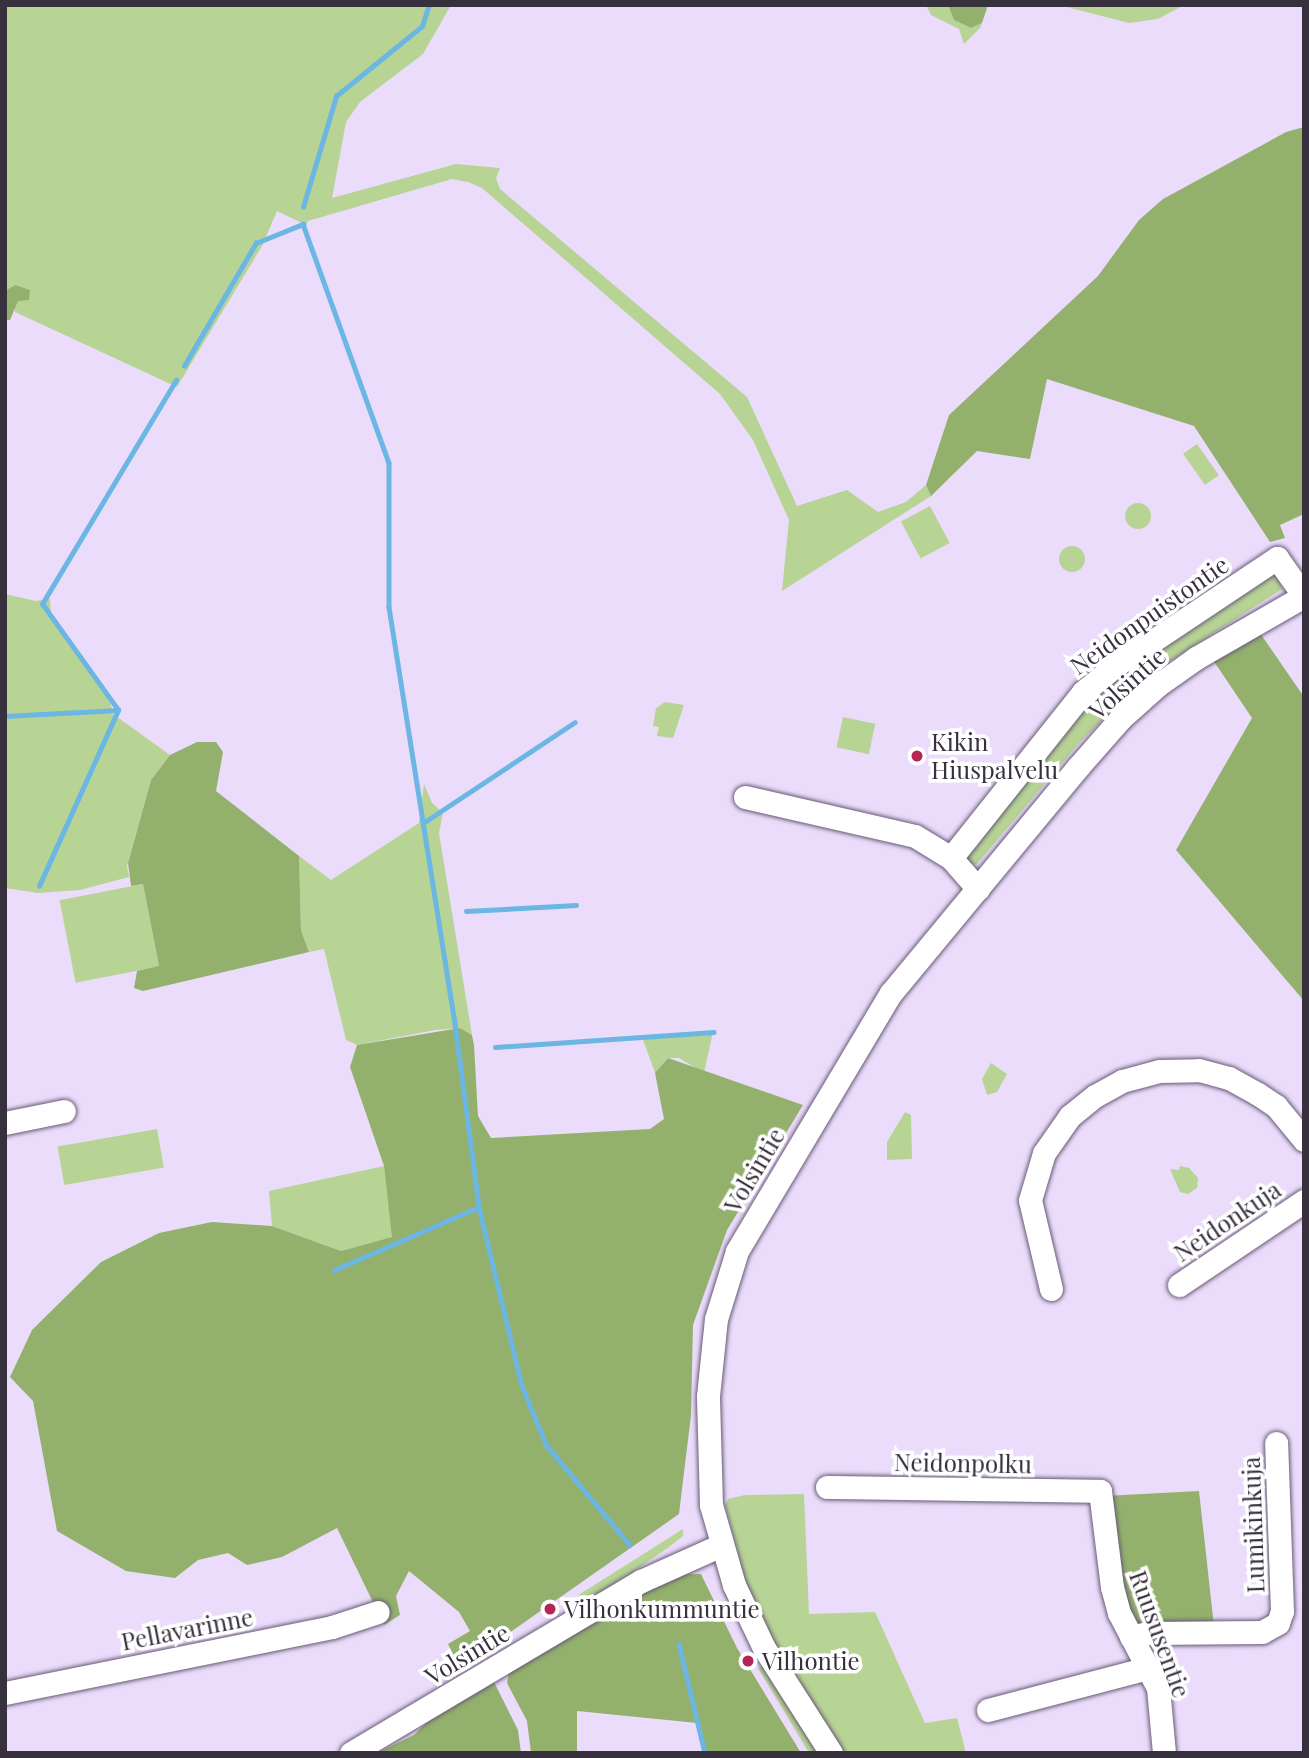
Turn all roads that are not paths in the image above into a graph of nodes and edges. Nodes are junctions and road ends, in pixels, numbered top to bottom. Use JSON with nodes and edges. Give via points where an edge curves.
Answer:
{"nodes":[{"id":1,"x":1304,"y":596,"type":"edge"},
{"id":2,"x":745,"y":797,"type":"dead end"},
{"id":3,"x":951,"y":858,"type":"junction"},
{"id":4,"x":978,"y":889,"type":"junction"},
{"id":5,"x":64,"y":1111,"type":"dead end"},
{"id":6,"x":5,"y":1123,"type":"edge"},
{"id":7,"x":1304,"y":1140,"type":"edge"},
{"id":8,"x":1304,"y":1201,"type":"edge"},
{"id":9,"x":1179,"y":1285,"type":"dead end"},
{"id":10,"x":1051,"y":1289,"type":"dead end"},
{"id":11,"x":1276,"y":1443,"type":"dead end"},
{"id":12,"x":827,"y":1488,"type":"dead end"},
{"id":13,"x":1100,"y":1491,"type":"joint"},
{"id":14,"x":720,"y":1545,"type":"junction"},
{"id":15,"x":378,"y":1612,"type":"dead end"},
{"id":16,"x":1131,"y":1637,"type":"junction"},
{"id":17,"x":1148,"y":1668,"type":"junction"},
{"id":18,"x":5,"y":1693,"type":"edge"},
{"id":19,"x":988,"y":1710,"type":"dead end"},
{"id":20,"x":351,"y":1753,"type":"edge"},
{"id":21,"x":831,"y":1753,"type":"edge"},
{"id":22,"x":1164,"y":1753,"type":"edge"}],
"edges":[{"from":1,"to":3,"type":"street","name":"Neidonpuistontie","via":[[1277,558],[1115,666],[1083,692]]},
{"from":1,"to":4,"type":"street","name":"Volsintie","via":[[1196,658],[1120,719]]},
{"from":2,"to":3,"type":"street","via":[[894,829]]},
{"from":3,"to":4,"type":"street"},
{"from":4,"to":14,"type":"street","name":"Volsintie","via":[[891,993],[737,1251],[723,1284],[708,1396],[711,1504]]},
{"from":5,"to":6,"type":"street"},
{"from":7,"to":10,"type":"street","via":[[1283,1113],[1258,1094],[1229,1078],[1199,1070],[1160,1071],[1122,1081],[1095,1096],[1070,1116],[1044,1153],[1030,1200]]},
{"from":8,"to":9,"type":"street","name":"Neidonkuja"},
{"from":11,"to":16,"type":"street","name":"Lumikinkuja","via":[[1282,1611],[1278,1623],[1262,1632]]},
{"from":12,"to":13,"type":"street","name":"Neidonpolku"},
{"from":13,"to":16,"type":"street","name":"Ruususentie","via":[[1112,1587]]},
{"from":14,"to":20,"type":"street","name":"Volsintie","via":[[641,1581]]},
{"from":14,"to":21,"type":"street","via":[[764,1648]]},
{"from":15,"to":18,"type":"street","name":"Pellavarinne","via":[[332,1627]]},
{"from":16,"to":17,"type":"street","name":"Ruususentie"},
{"from":17,"to":19,"type":"street"},
{"from":17,"to":22,"type":"street","name":"Ruususentie","via":[[1162,1708]]}]}
